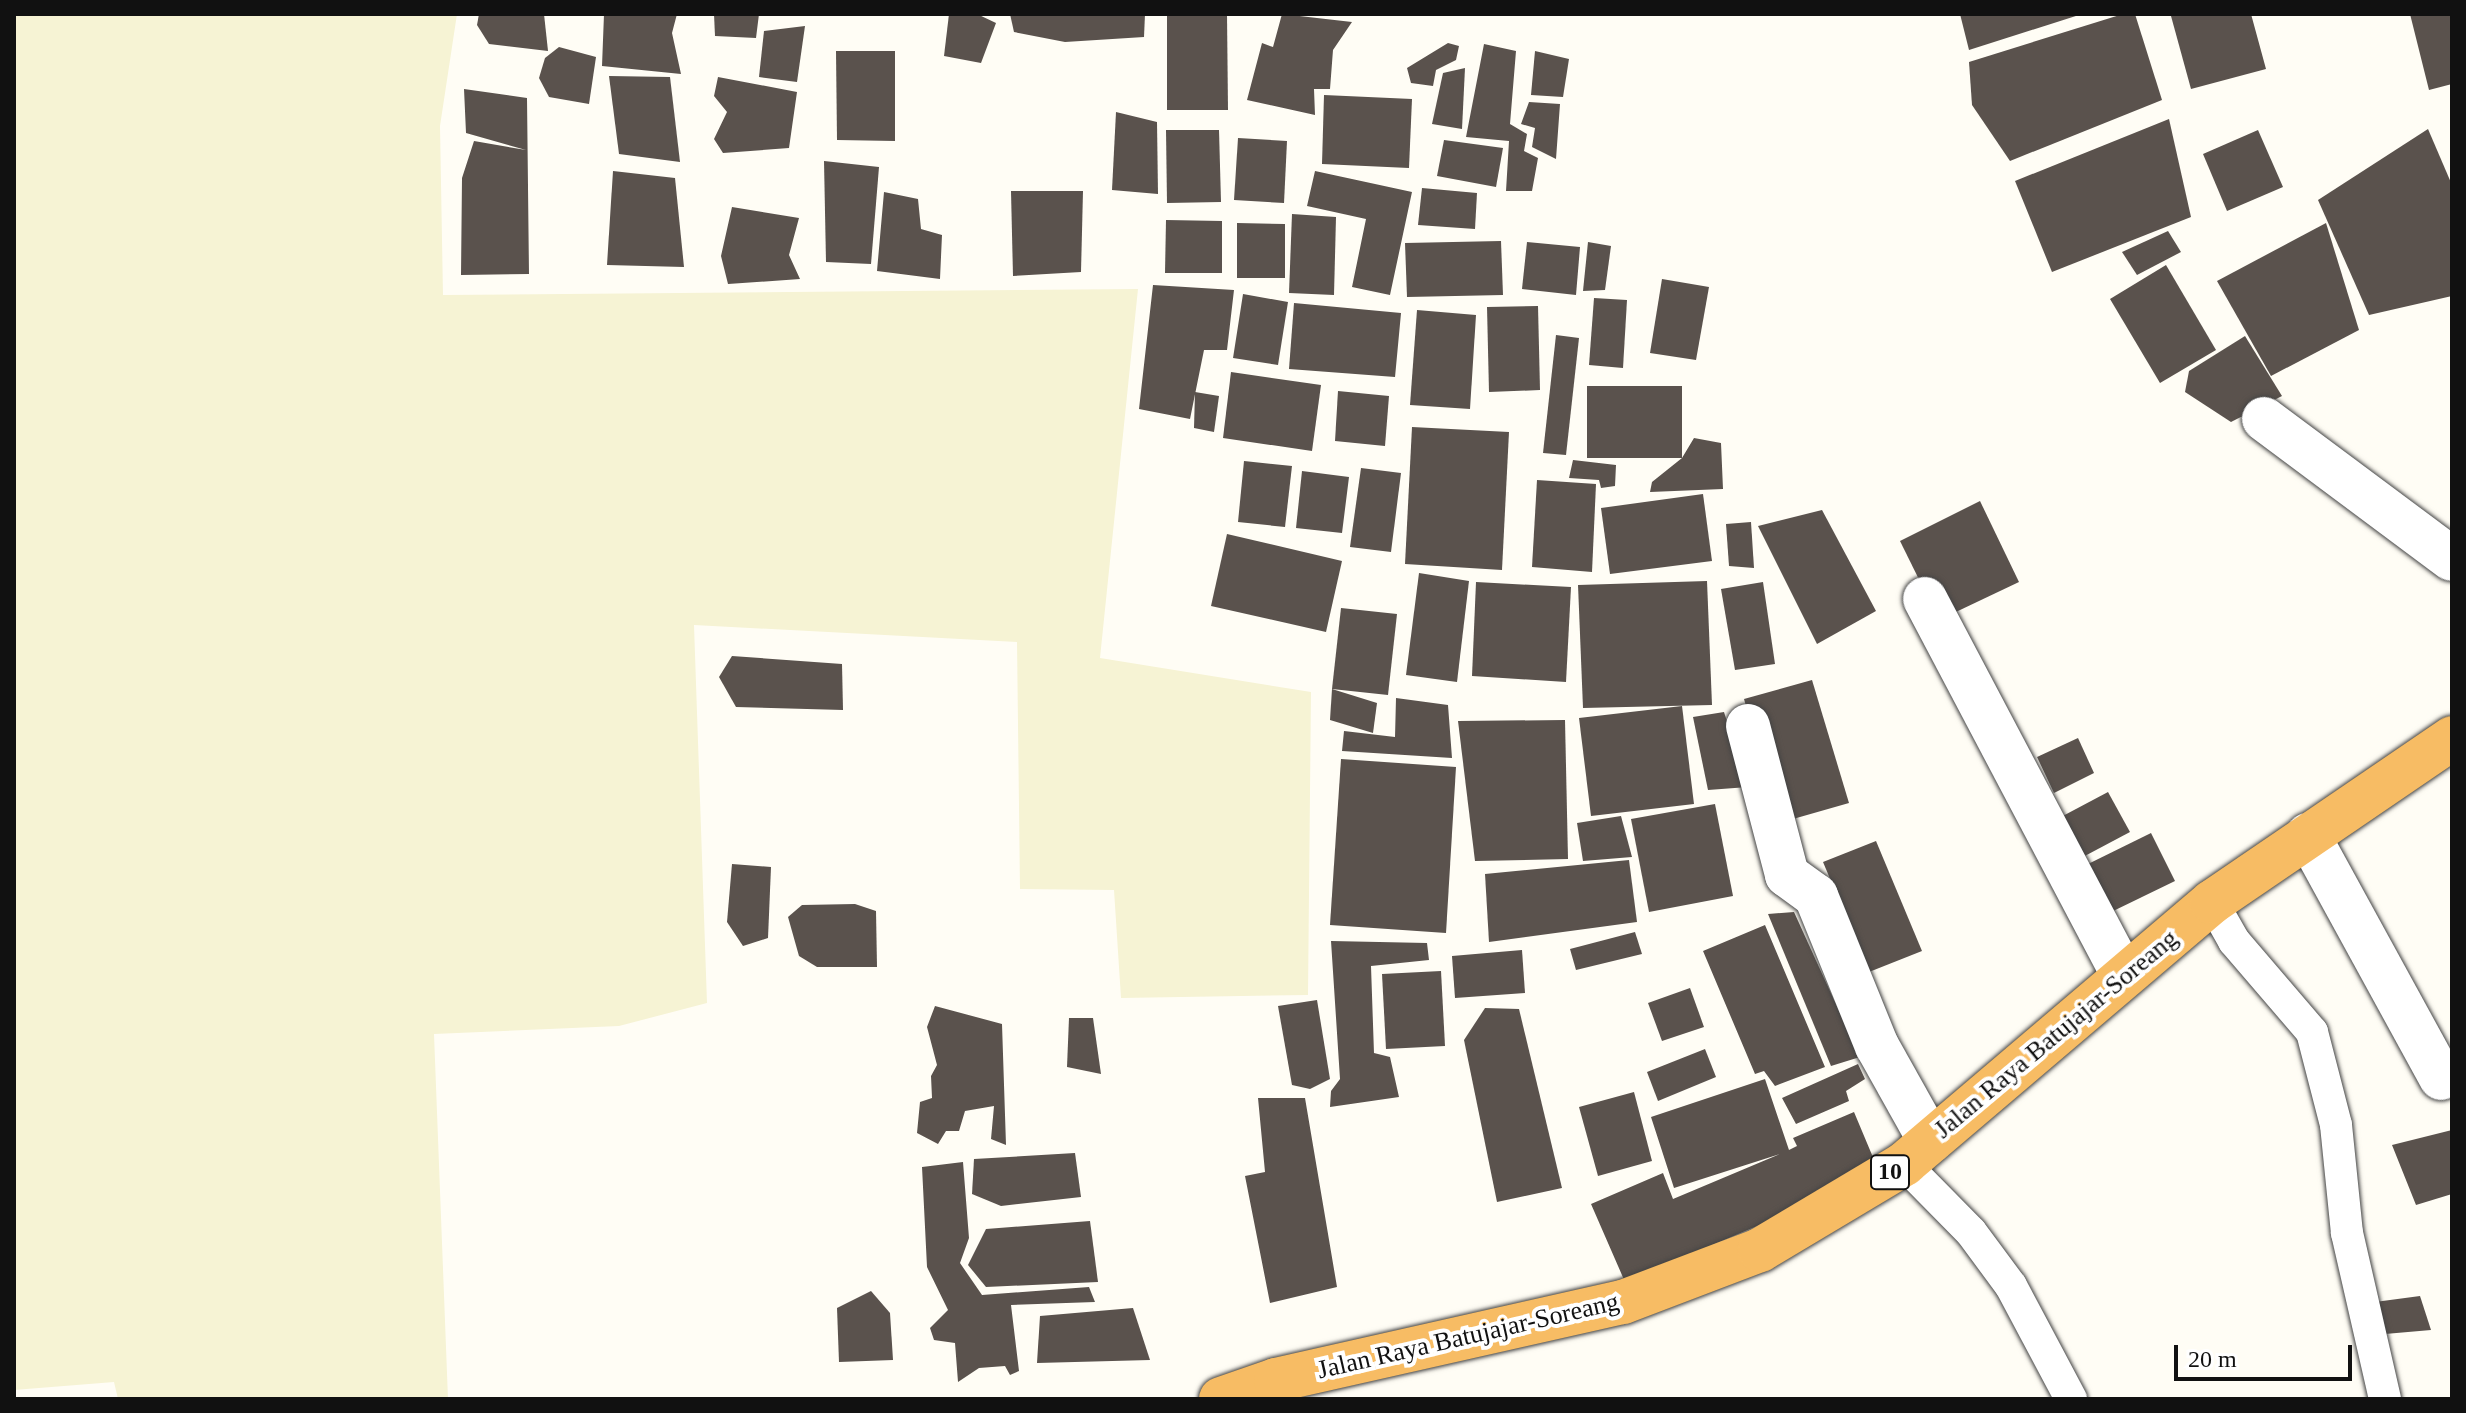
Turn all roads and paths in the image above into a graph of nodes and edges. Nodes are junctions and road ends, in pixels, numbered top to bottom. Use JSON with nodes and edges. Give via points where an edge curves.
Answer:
{"nodes":[{"id":1,"x":2264,"y":419,"type":"dead end"},
{"id":2,"x":2452,"y":559,"type":"edge"},
{"id":3,"x":1925,"y":599,"type":"dead end"},
{"id":4,"x":1748,"y":726,"type":"dead end"},
{"id":5,"x":2452,"y":738,"type":"edge"},
{"id":6,"x":2308,"y":835,"type":"junction"},
{"id":7,"x":2212,"y":902,"type":"junction"},
{"id":8,"x":2123,"y":974,"type":"junction"},
{"id":9,"x":2441,"y":1078,"type":"dead end"},
{"id":10,"x":1917,"y":1152,"type":"junction"},
{"id":11,"x":1221,"y":1399,"type":"edge"},
{"id":12,"x":2071,"y":1399,"type":"edge"},
{"id":13,"x":2385,"y":1399,"type":"edge"}],
"edges":[{"from":1,"to":2,"type":"street"},
{"from":3,"to":8,"type":"street"},
{"from":4,"to":10,"type":"street","via":[[1787,875],[1816,896]]},
{"from":5,"to":6,"type":"highway","name":"Jalan Raya Batujajar-Soreang","number":"10"},
{"from":6,"to":7,"type":"highway","name":"Jalan Raya Batujajar-Soreang","number":"10"},
{"from":6,"to":9,"type":"street"},
{"from":7,"to":8,"type":"highway","name":"Jalan Raya Batujajar-Soreang","number":"10"},
{"from":7,"to":13,"type":"lane","via":[[2234,941],[2312,1032],[2336,1125],[2347,1233]]},
{"from":8,"to":10,"type":"highway","name":"Jalan Raya Batujajar-Soreang","number":"10"},
{"from":10,"to":11,"type":"highway","name":"Jalan Raya Batujajar-Soreang","number":"10","via":[[1760,1250],[1623,1302],[1276,1380]]},
{"from":10,"to":12,"type":"lane","via":[[2011,1286]]}]}
